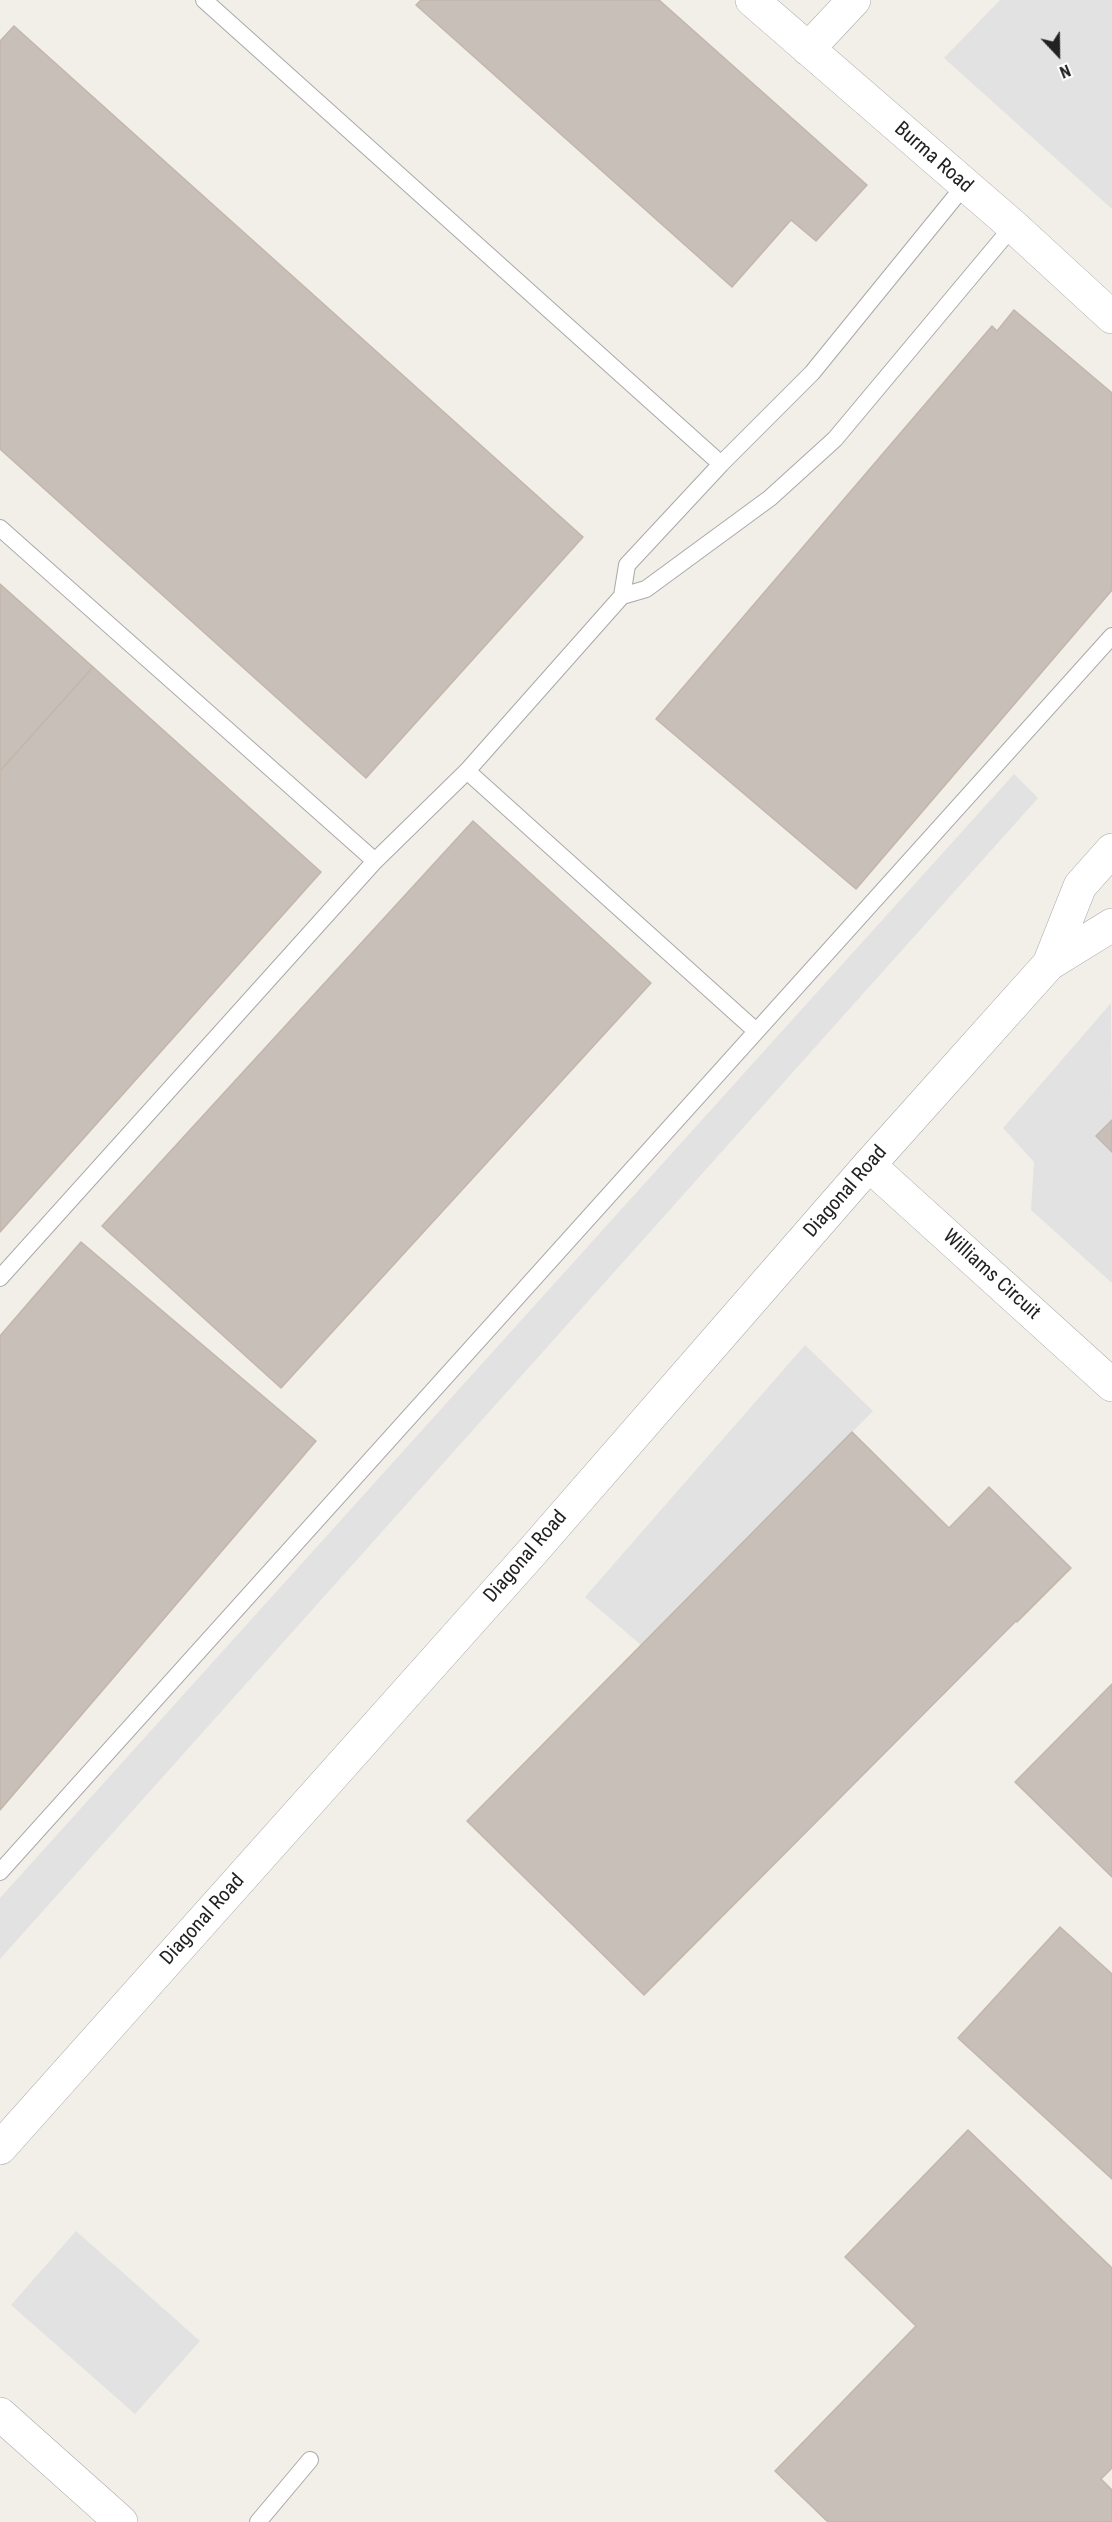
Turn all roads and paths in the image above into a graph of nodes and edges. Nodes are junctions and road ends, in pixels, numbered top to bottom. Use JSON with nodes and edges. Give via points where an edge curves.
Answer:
{"nodes":[{"id":1,"x":204,"y":0,"type":"edge"},
{"id":2,"x":752,"y":0,"type":"edge"},
{"id":3,"x":854,"y":0,"type":"edge"},
{"id":4,"x":808,"y":49,"type":"junction"},
{"id":5,"x":964,"y":186,"type":"junction"},
{"id":6,"x":1013,"y":226,"type":"junction"},
{"id":7,"x":1112,"y":317,"type":"edge"},
{"id":8,"x":721,"y":464,"type":"junction"},
{"id":9,"x":0,"y":528,"type":"edge"},
{"id":10,"x":622,"y":596,"type":"junction"},
{"id":11,"x":1112,"y":636,"type":"edge"},
{"id":12,"x":467,"y":771,"type":"junction"},
{"id":13,"x":1112,"y":850,"type":"edge"},
{"id":14,"x":375,"y":861,"type":"junction"},
{"id":15,"x":1112,"y":925,"type":"edge"},
{"id":16,"x":1049,"y":964,"type":"junction"},
{"id":17,"x":756,"y":1031,"type":"junction"},
{"id":18,"x":869,"y":1165,"type":"junction"},
{"id":19,"x":0,"y":1278,"type":"edge"},
{"id":20,"x":1112,"y":1385,"type":"edge"},
{"id":21,"x":0,"y":1872,"type":"edge"},
{"id":22,"x":0,"y":2148,"type":"edge"},
{"id":23,"x":0,"y":2414,"type":"edge"},
{"id":24,"x":310,"y":2460,"type":"dead end"},
{"id":25,"x":121,"y":2522,"type":"edge"},
{"id":26,"x":258,"y":2522,"type":"edge"}],
"edges":[{"from":1,"to":8,"type":"lane"},
{"from":2,"to":4,"type":"street","name":"Burma Road"},
{"from":3,"to":4,"type":"street"},
{"from":4,"to":5,"type":"street","name":"Burma Road"},
{"from":5,"to":6,"type":"street","name":"Burma Road"},
{"from":5,"to":8,"type":"lane","via":[[812,373]]},
{"from":6,"to":7,"type":"street","name":"Burma Road"},
{"from":6,"to":10,"type":"lane","via":[[835,439],[770,498],[646,589]]},
{"from":8,"to":10,"type":"lane","via":[[627,565]]},
{"from":9,"to":14,"type":"lane"},
{"from":10,"to":12,"type":"lane"},
{"from":11,"to":17,"type":"lane"},
{"from":12,"to":14,"type":"lane"},
{"from":12,"to":17,"type":"lane"},
{"from":13,"to":16,"type":"street","name":"Diagonal Road","via":[[1080,886]]},
{"from":14,"to":19,"type":"lane"},
{"from":15,"to":16,"type":"street","name":"Diagonal Road"},
{"from":16,"to":18,"type":"street","name":"Diagonal Road"},
{"from":17,"to":21,"type":"lane"},
{"from":18,"to":20,"type":"street","name":"Williams Circuit"},
{"from":18,"to":22,"type":"street","name":"Diagonal Road","via":[[532,1552]]},
{"from":23,"to":25,"type":"street"},
{"from":24,"to":26,"type":"lane"}]}
